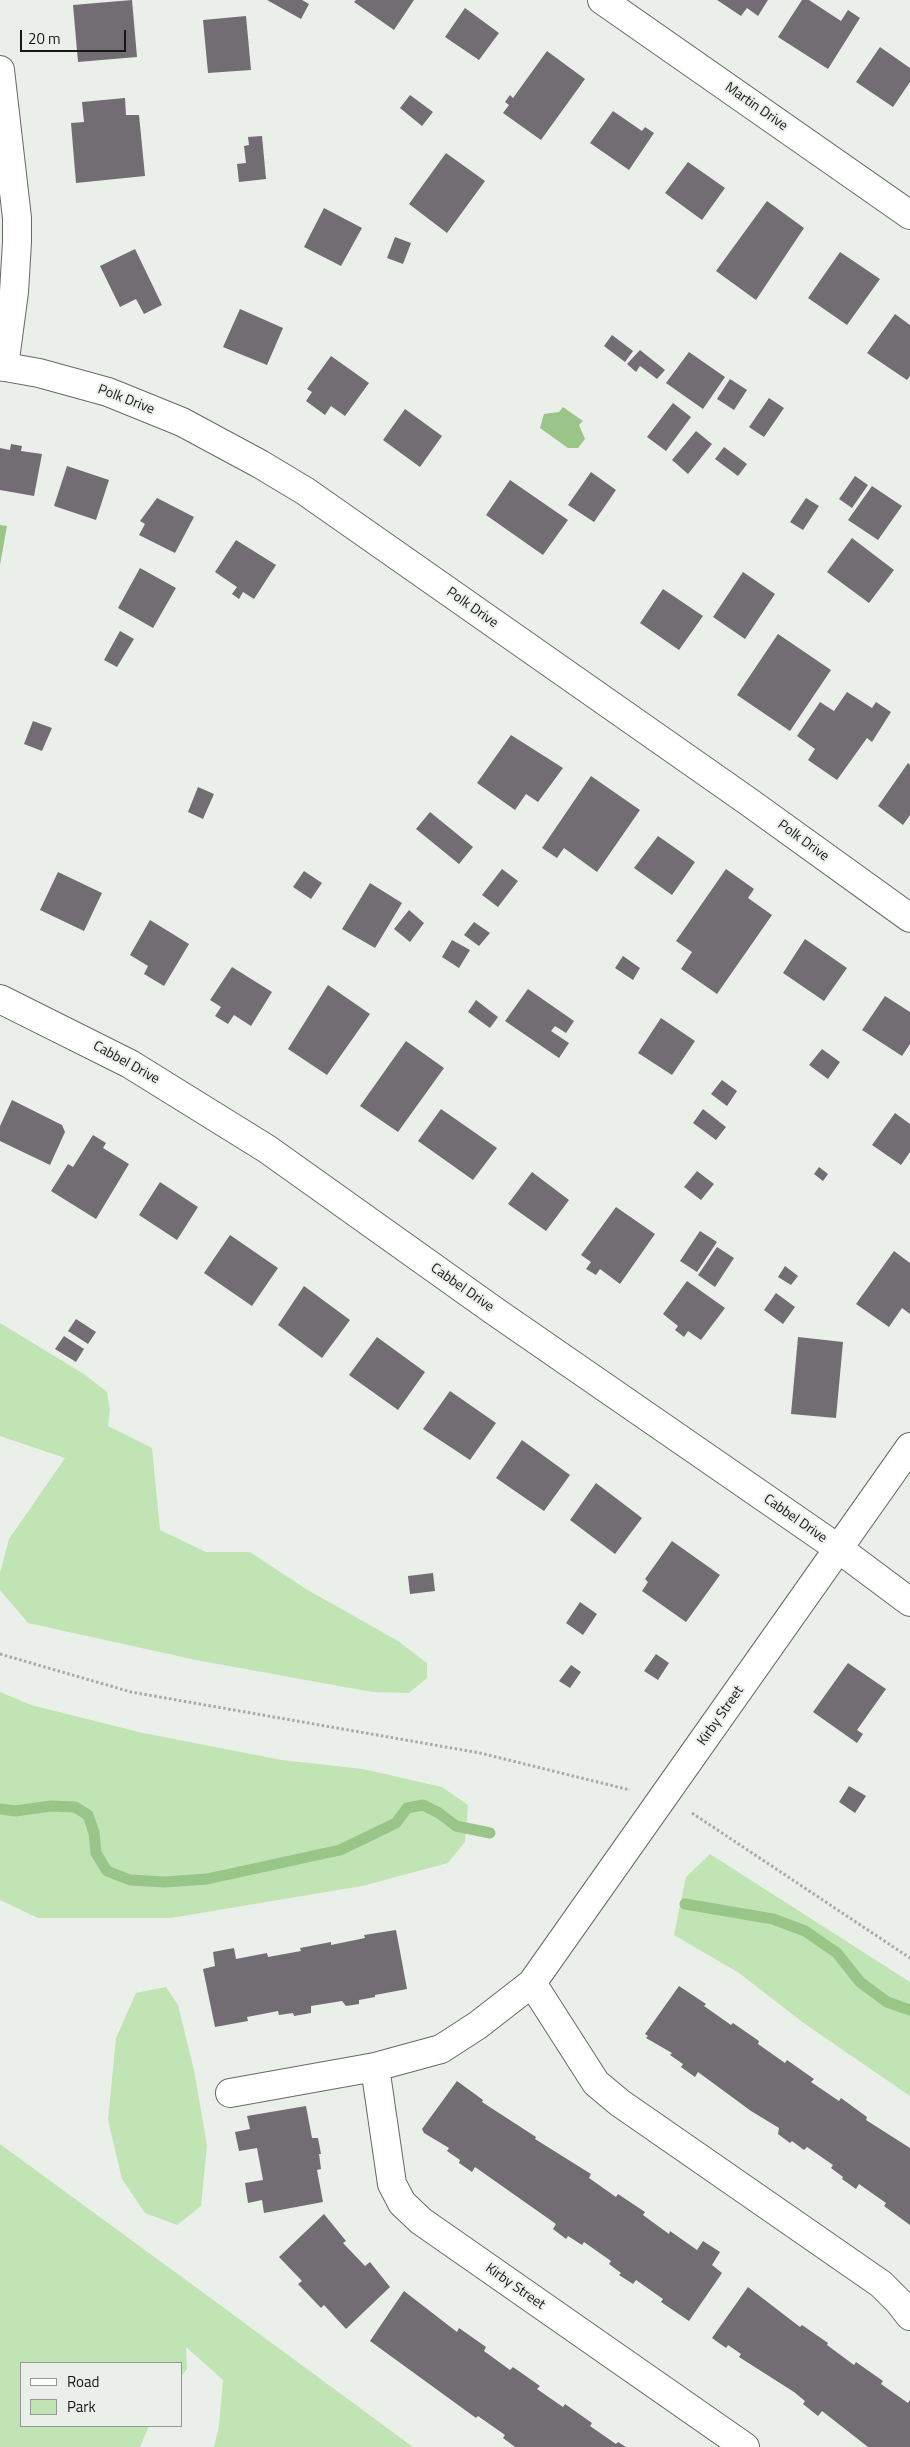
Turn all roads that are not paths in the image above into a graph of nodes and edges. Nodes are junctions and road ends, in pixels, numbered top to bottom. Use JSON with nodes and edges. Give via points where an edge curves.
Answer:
{"nodes":[{"id":1,"x":602,"y":0,"type":"edge"},
{"id":2,"x":0,"y":70,"type":"edge"},
{"id":3,"x":910,"y":214,"type":"edge"},
{"id":4,"x":2,"y":367,"type":"edge"},
{"id":5,"x":910,"y":918,"type":"edge"},
{"id":6,"x":0,"y":999,"type":"edge"},
{"id":7,"x":910,"y":1447,"type":"edge"},
{"id":8,"x":839,"y":1549,"type":"junction"},
{"id":9,"x":910,"y":1602,"type":"edge"},
{"id":10,"x":532,"y":1983,"type":"junction"},
{"id":11,"x":375,"y":2067,"type":"junction"},
{"id":12,"x":230,"y":2093,"type":"dead end"},
{"id":13,"x":910,"y":2316,"type":"edge"},
{"id":14,"x":745,"y":2447,"type":"edge"}],
"edges":[{"from":1,"to":3,"type":"street","name":"Martin Drive"},
{"from":2,"to":4,"type":"street","via":[[17,218],[14,292]]},
{"from":4,"to":5,"type":"street","name":"Polk Drive","via":[[74,381],[108,392],[216,439],[305,491]]},
{"from":6,"to":8,"type":"street","name":"Cabbel Drive","via":[[130,1064],[267,1149]]},
{"from":7,"to":8,"type":"street","name":"Kirby Street"},
{"from":8,"to":9,"type":"street","name":"Cabbel Drive"},
{"from":8,"to":10,"type":"street","name":"Kirby Street"},
{"from":10,"to":11,"type":"street","name":"Kirby Street","via":[[441,2049]]},
{"from":10,"to":13,"type":"street","via":[[596,2083],[881,2284]]},
{"from":11,"to":12,"type":"street","name":"Kirby Street"},
{"from":11,"to":14,"type":"street","name":"Kirby Street","via":[[392,2184],[402,2203],[422,2221]]}]}
